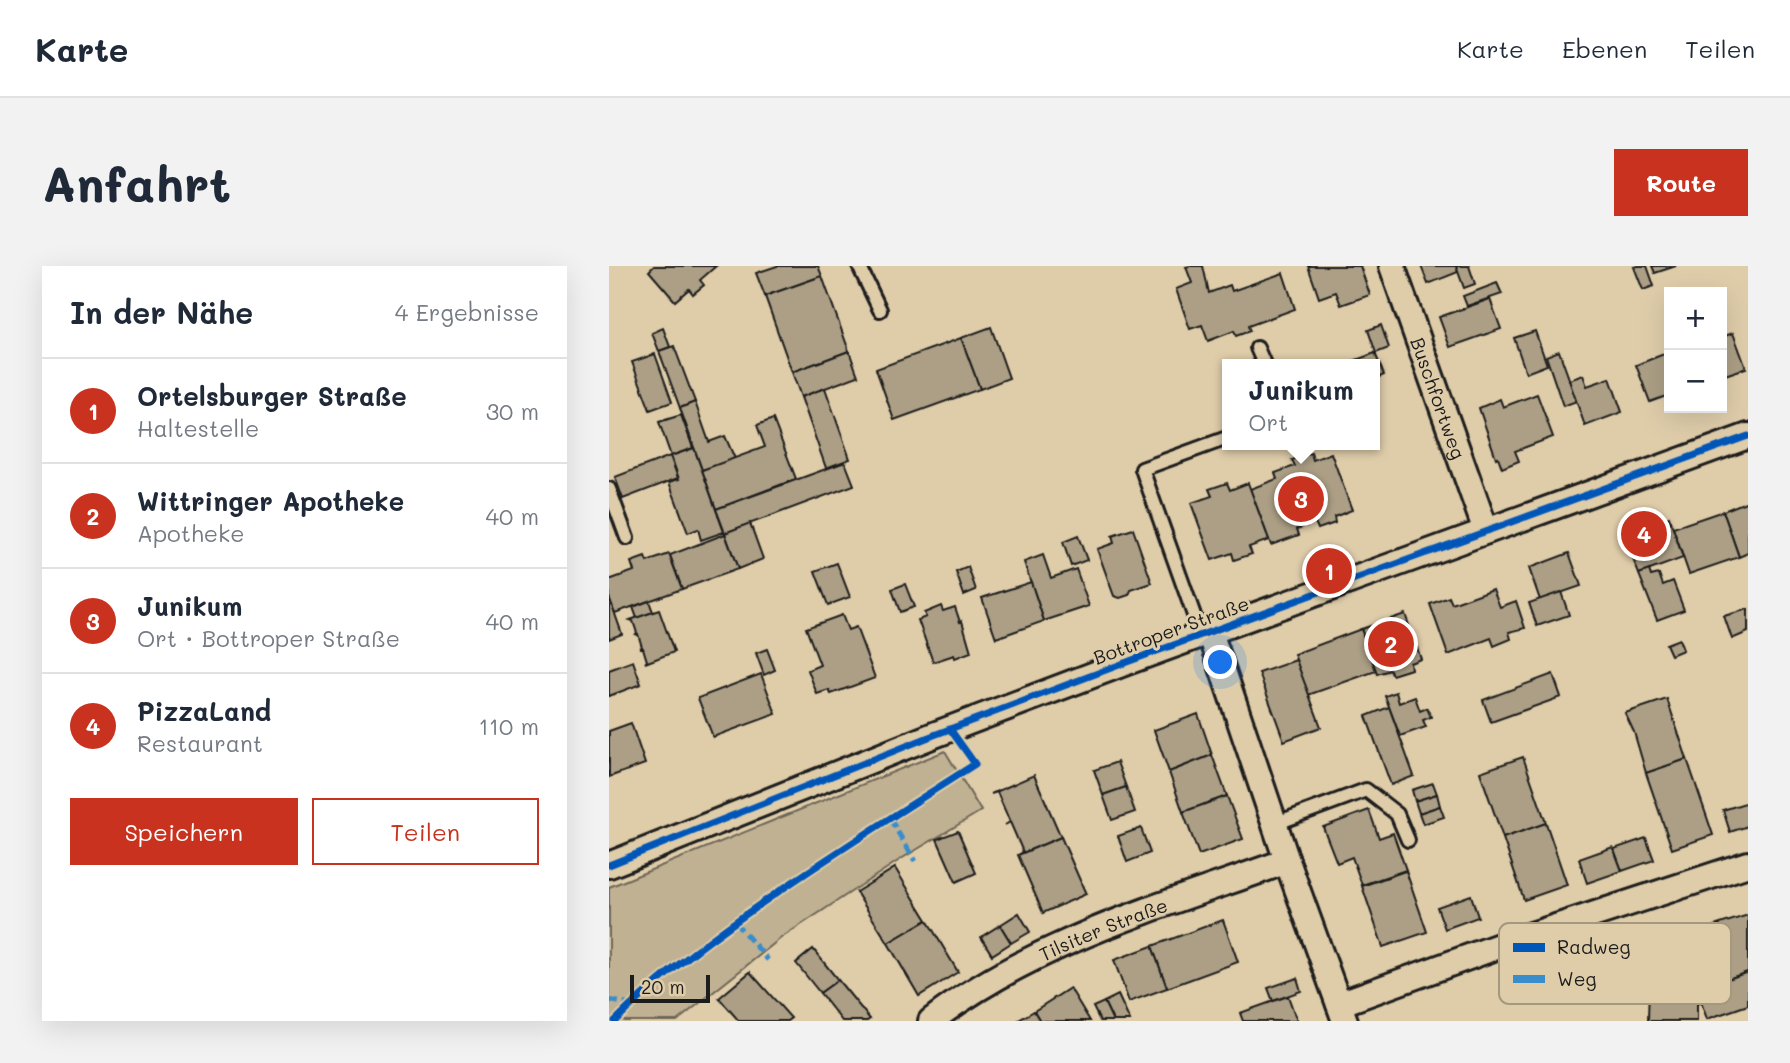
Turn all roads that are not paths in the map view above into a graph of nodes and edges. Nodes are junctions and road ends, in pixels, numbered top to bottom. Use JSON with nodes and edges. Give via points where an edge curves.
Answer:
{"nodes":[{"id":1,"x":859,"y":266,"type":"edge"},
{"id":2,"x":1392,"y":266,"type":"edge"},
{"id":3,"x":880,"y":310,"type":"dead end"},
{"id":4,"x":1257,"y":348,"type":"dead end"},
{"id":5,"x":1262,"y":359,"type":"edge"},
{"id":6,"x":1748,"y":436,"type":"edge"},
{"id":7,"x":1222,"y":440,"type":"edge"},
{"id":8,"x":609,"y":489,"type":"edge"},
{"id":9,"x":1486,"y":531,"type":"junction"},
{"id":10,"x":627,"y":538,"type":"dead end"},
{"id":11,"x":1206,"y":633,"type":"junction"},
{"id":12,"x":1274,"y":824,"type":"junction"},
{"id":13,"x":1408,"y":840,"type":"dead end"},
{"id":14,"x":1287,"y":861,"type":"junction"},
{"id":15,"x":1748,"y":864,"type":"edge"},
{"id":16,"x":609,"y":865,"type":"edge"},
{"id":17,"x":1568,"y":923,"type":"edge"},
{"id":18,"x":1499,"y":947,"type":"edge"},
{"id":19,"x":1342,"y":1012,"type":"edge"},
{"id":20,"x":931,"y":1021,"type":"edge"}],
"edges":[{"from":1,"to":3,"type":"lane"},
{"from":2,"to":9,"type":"street","name":"Buschfortweg"},
{"from":4,"to":5,"type":"lane"},
{"from":6,"to":9,"type":"street","name":"Bottroper Straße"},
{"from":7,"to":11,"type":"lane","via":[[1142,469]]},
{"from":8,"to":10,"type":"lane"},
{"from":9,"to":11,"type":"street","name":"Bottroper Straße"},
{"from":11,"to":12,"type":"street"},
{"from":11,"to":16,"type":"street","name":"Bottroper Straße"},
{"from":12,"to":13,"type":"lane","via":[[1366,790],[1397,814]]},
{"from":12,"to":14,"type":"street"},
{"from":14,"to":19,"type":"street"},
{"from":14,"to":20,"type":"street","name":"Tilsiter Straße","via":[[1065,942]]},
{"from":15,"to":17,"type":"street"},
{"from":18,"to":19,"type":"street"}]}
